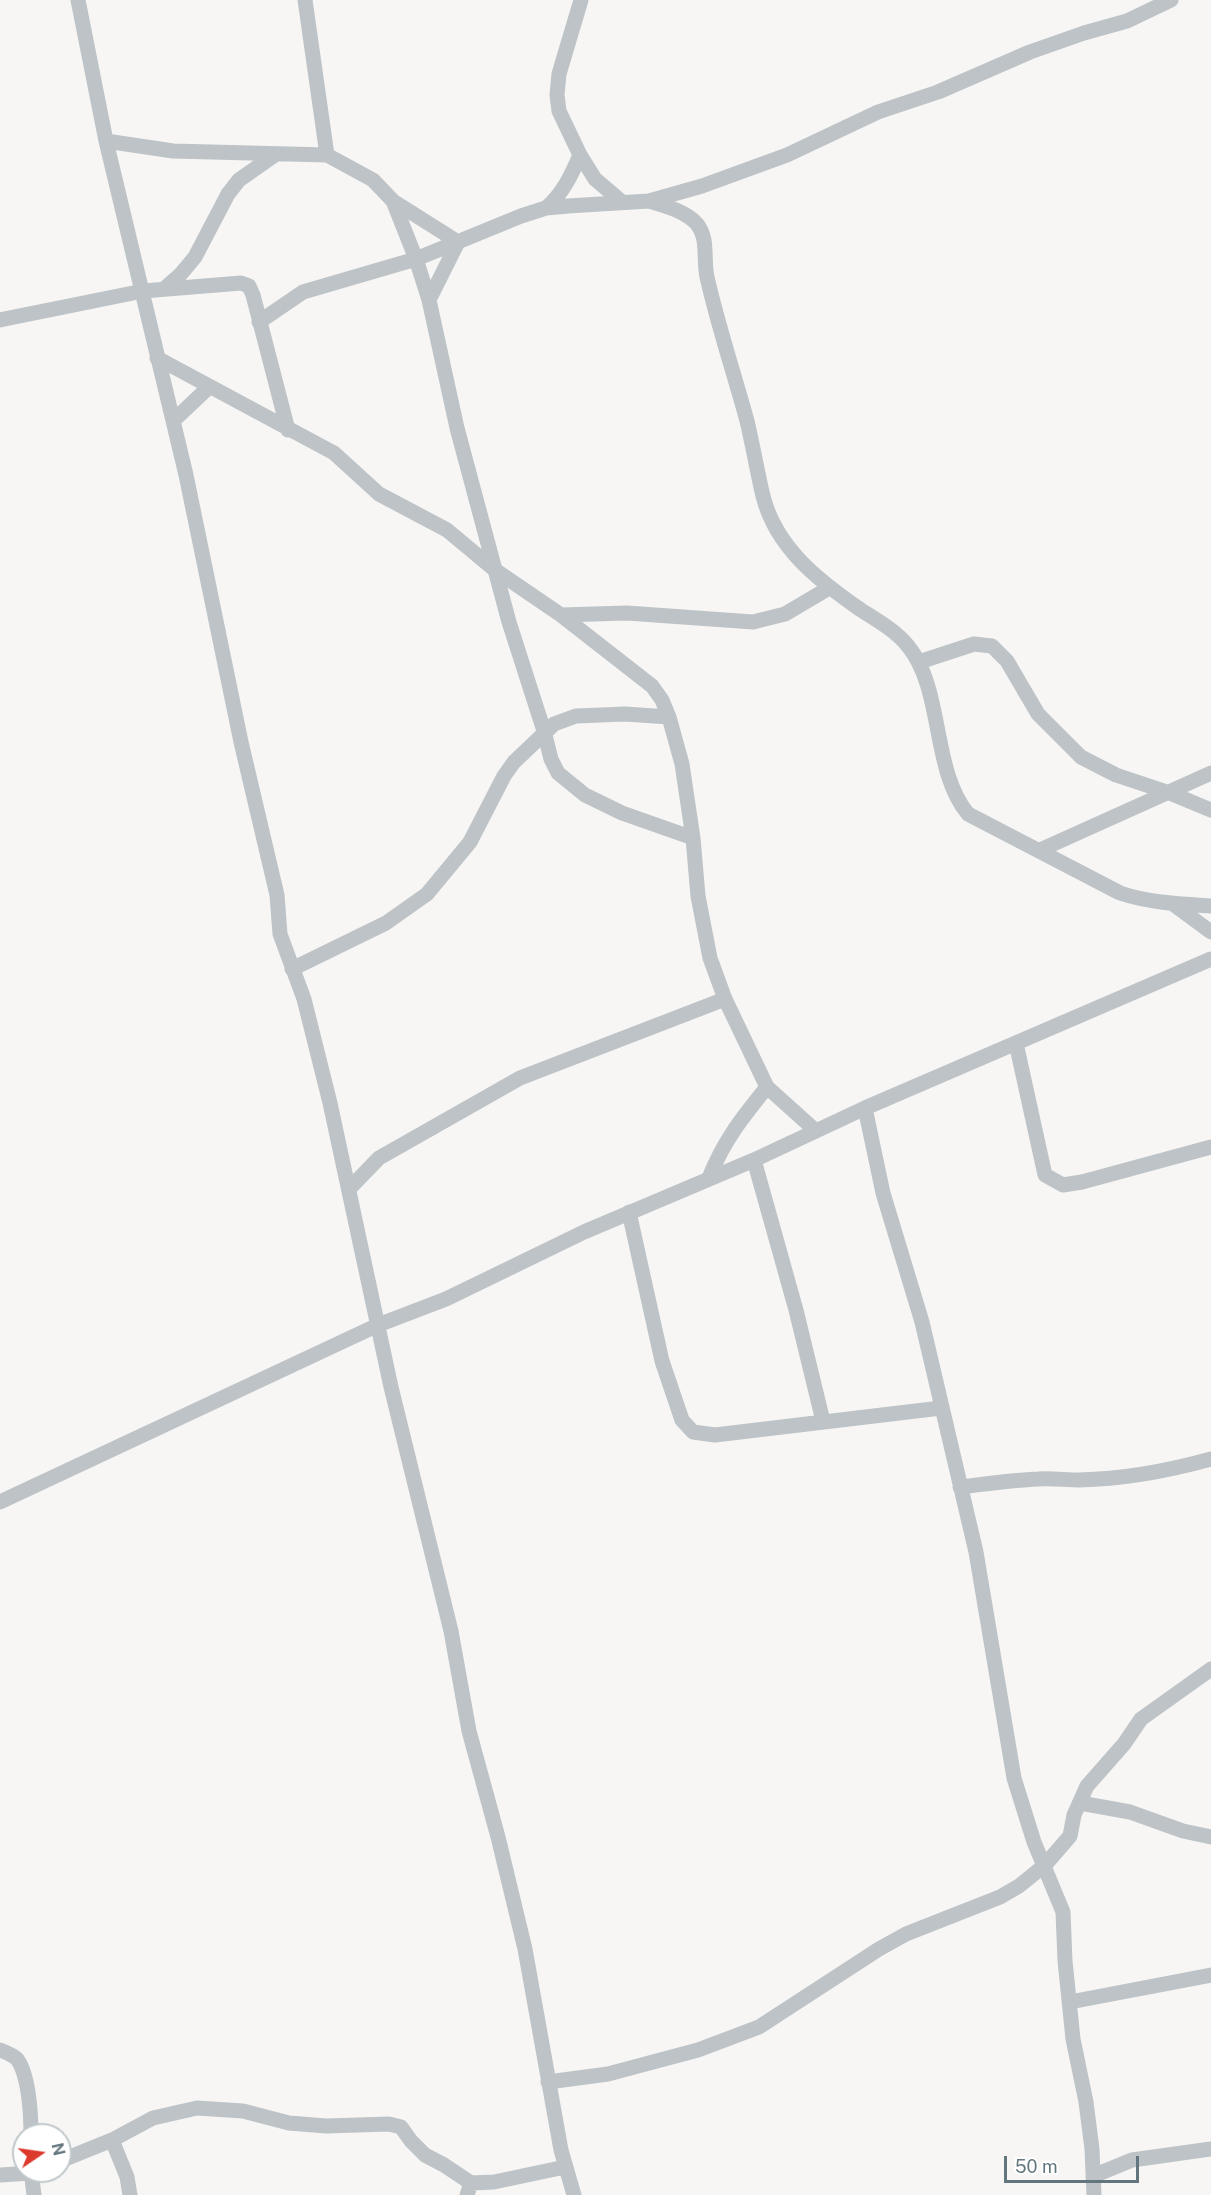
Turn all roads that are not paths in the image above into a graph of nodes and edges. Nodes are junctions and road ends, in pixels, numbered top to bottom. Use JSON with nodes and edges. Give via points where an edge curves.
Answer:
{"nodes":[{"id":1,"x":78,"y":0,"type":"edge"},
{"id":2,"x":305,"y":0,"type":"edge"},
{"id":3,"x":581,"y":0,"type":"edge"},
{"id":4,"x":1171,"y":0,"type":"edge"},
{"id":5,"x":106,"y":141,"type":"junction"},
{"id":6,"x":276,"y":154,"type":"junction"},
{"id":7,"x":327,"y":155,"type":"junction"},
{"id":8,"x":580,"y":155,"type":"junction"},
{"id":9,"x":393,"y":201,"type":"junction"},
{"id":10,"x":649,"y":201,"type":"junction"},
{"id":11,"x":622,"y":202,"type":"junction"},
{"id":12,"x":546,"y":208,"type":"junction"},
{"id":13,"x":458,"y":242,"type":"junction"},
{"id":14,"x":416,"y":259,"type":"junction"},
{"id":15,"x":164,"y":289,"type":"junction"},
{"id":16,"x":142,"y":291,"type":"junction"},
{"id":17,"x":429,"y":300,"type":"junction"},
{"id":18,"x":0,"y":320,"type":"edge"},
{"id":19,"x":259,"y":322,"type":"junction"},
{"id":20,"x":157,"y":358,"type":"junction"},
{"id":21,"x":209,"y":387,"type":"junction"},
{"id":22,"x":173,"y":421,"type":"junction"},
{"id":23,"x":288,"y":430,"type":"junction"},
{"id":24,"x":495,"y":570,"type":"junction"},
{"id":25,"x":829,"y":588,"type":"junction"},
{"id":26,"x":561,"y":615,"type":"junction"},
{"id":27,"x":919,"y":662,"type":"junction"},
{"id":28,"x":669,"y":717,"type":"junction"},
{"id":29,"x":544,"y":731,"type":"junction"},
{"id":30,"x":1211,"y":773,"type":"edge"},
{"id":31,"x":1170,"y":793,"type":"junction"},
{"id":32,"x":1211,"y":810,"type":"edge"},
{"id":33,"x":693,"y":838,"type":"junction"},
{"id":34,"x":1040,"y":850,"type":"junction"},
{"id":35,"x":1173,"y":904,"type":"junction"},
{"id":36,"x":1211,"y":906,"type":"edge"},
{"id":37,"x":1211,"y":932,"type":"edge"},
{"id":38,"x":1211,"y":959,"type":"edge"},
{"id":39,"x":292,"y":969,"type":"junction"},
{"id":40,"x":725,"y":999,"type":"junction"},
{"id":41,"x":1016,"y":1043,"type":"junction"},
{"id":42,"x":767,"y":1087,"type":"junction"},
{"id":43,"x":865,"y":1108,"type":"junction"},
{"id":44,"x":816,"y":1131,"type":"junction"},
{"id":45,"x":1211,"y":1147,"type":"edge"},
{"id":46,"x":754,"y":1160,"type":"junction"},
{"id":47,"x":709,"y":1178,"type":"junction"},
{"id":48,"x":349,"y":1189,"type":"junction"},
{"id":49,"x":628,"y":1212,"type":"junction"},
{"id":50,"x":378,"y":1325,"type":"junction"},
{"id":51,"x":941,"y":1408,"type":"junction"},
{"id":52,"x":823,"y":1421,"type":"junction"},
{"id":53,"x":1211,"y":1459,"type":"edge"},
{"id":54,"x":960,"y":1487,"type":"junction"},
{"id":55,"x":0,"y":1502,"type":"edge"},
{"id":56,"x":1211,"y":1669,"type":"edge"},
{"id":57,"x":1080,"y":1803,"type":"junction"},
{"id":58,"x":1211,"y":1837,"type":"edge"},
{"id":59,"x":1045,"y":1865,"type":"junction"},
{"id":60,"x":1211,"y":1975,"type":"edge"},
{"id":61,"x":1070,"y":2002,"type":"junction"},
{"id":62,"x":0,"y":2050,"type":"edge"},
{"id":63,"x":548,"y":2082,"type":"junction"},
{"id":64,"x":31,"y":2123,"type":"edge"},
{"id":65,"x":112,"y":2140,"type":"junction"},
{"id":66,"x":1211,"y":2149,"type":"edge"},
{"id":67,"x":72,"y":2156,"type":"edge"},
{"id":68,"x":565,"y":2168,"type":"junction"},
{"id":69,"x":1093,"y":2176,"type":"junction"},
{"id":70,"x":469,"y":2189,"type":"edge"},
{"id":71,"x":130,"y":2195,"type":"edge"},
{"id":72,"x":574,"y":2195,"type":"edge"},
{"id":73,"x":1094,"y":2195,"type":"edge"}],
"edges":[{"from":1,"to":5,"type":"street"},
{"from":2,"to":7,"type":"street"},
{"from":3,"to":8,"type":"street","via":[[559,74],[557,95],[559,111]]},
{"from":4,"to":10,"type":"street","via":[[1127,21],[1073,37],[938,92],[878,111],[787,155]]},
{"from":5,"to":6,"type":"street","via":[[173,151]]},
{"from":5,"to":16,"type":"street"},
{"from":6,"to":7,"type":"street"},
{"from":6,"to":15,"type":"street","via":[[239,180],[195,257]]},
{"from":7,"to":9,"type":"street","via":[[373,180]]},
{"from":8,"to":11,"type":"street","via":[[595,179]]},
{"from":8,"to":12,"type":"street","via":[[568,184]]},
{"from":9,"to":13,"type":"street"},
{"from":9,"to":14,"type":"street"},
{"from":10,"to":11,"type":"street"},
{"from":10,"to":25,"type":"street","via":[[687,216],[698,225],[704,238],[706,273],[772,525],[785,545]]},
{"from":11,"to":12,"type":"street"},
{"from":12,"to":13,"type":"street"},
{"from":13,"to":14,"type":"street"},
{"from":13,"to":17,"type":"street"},
{"from":14,"to":17,"type":"street"},
{"from":14,"to":19,"type":"street","via":[[303,292]]},
{"from":15,"to":16,"type":"street"},
{"from":15,"to":19,"type":"street","via":[[241,282],[249,286]]},
{"from":16,"to":18,"type":"street"},
{"from":16,"to":20,"type":"street"},
{"from":17,"to":24,"type":"street","via":[[457,428]]},
{"from":19,"to":23,"type":"street"},
{"from":20,"to":21,"type":"street"},
{"from":20,"to":22,"type":"street"},
{"from":21,"to":22,"type":"street"},
{"from":21,"to":23,"type":"street"},
{"from":22,"to":39,"type":"street","via":[[277,895],[280,934]]},
{"from":23,"to":24,"type":"street","via":[[334,453],[379,494],[434,522]]},
{"from":24,"to":26,"type":"street"},
{"from":24,"to":29,"type":"street"},
{"from":25,"to":26,"type":"street","via":[[785,614],[753,622],[627,613]]},
{"from":25,"to":27,"type":"street","via":[[907,644]]},
{"from":26,"to":28,"type":"street","via":[[652,686]]},
{"from":27,"to":31,"type":"street","via":[[974,645],[992,646],[1006,661],[1038,714],[1081,757],[1116,775]]},
{"from":27,"to":34,"type":"street","via":[[951,786],[959,803],[968,814]]},
{"from":28,"to":29,"type":"street","via":[[576,716]]},
{"from":28,"to":33,"type":"street","via":[[682,764]]},
{"from":29,"to":33,"type":"street","via":[[551,759],[568,783],[622,813]]},
{"from":29,"to":39,"type":"street","via":[[514,762],[470,842],[427,894],[386,922]]},
{"from":30,"to":31,"type":"street"},
{"from":31,"to":32,"type":"street"},
{"from":31,"to":34,"type":"street"},
{"from":33,"to":40,"type":"street","via":[[698,896],[710,958]]},
{"from":34,"to":35,"type":"street","via":[[1120,893]]},
{"from":35,"to":36,"type":"street"},
{"from":35,"to":37,"type":"street"},
{"from":38,"to":41,"type":"street"},
{"from":39,"to":48,"type":"street","via":[[307,1011]]},
{"from":40,"to":42,"type":"street"},
{"from":40,"to":48,"type":"street","via":[[520,1078],[379,1158]]},
{"from":41,"to":43,"type":"street"},
{"from":41,"to":45,"type":"street","via":[[1045,1175],[1063,1185]]},
{"from":42,"to":44,"type":"street"},
{"from":42,"to":47,"type":"street","via":[[733,1129]]},
{"from":43,"to":44,"type":"street"},
{"from":43,"to":51,"type":"street","via":[[883,1193],[922,1322]]},
{"from":44,"to":46,"type":"street"},
{"from":46,"to":47,"type":"street"},
{"from":46,"to":52,"type":"street"},
{"from":47,"to":49,"type":"street"},
{"from":48,"to":50,"type":"street"},
{"from":49,"to":50,"type":"street","via":[[446,1299]]},
{"from":49,"to":52,"type":"street","via":[[662,1361],[682,1420],[693,1432],[714,1435]]},
{"from":50,"to":55,"type":"street"},
{"from":50,"to":63,"type":"street","via":[[446,1609],[469,1731],[525,1949]]},
{"from":51,"to":52,"type":"street"},
{"from":51,"to":54,"type":"street"},
{"from":53,"to":54,"type":"street","via":[[1115,1478],[1036,1479]]},
{"from":54,"to":59,"type":"street","via":[[976,1552],[1014,1778]]},
{"from":56,"to":57,"type":"street","via":[[1142,1719],[1087,1786]]},
{"from":57,"to":58,"type":"street","via":[[1130,1812]]},
{"from":57,"to":59,"type":"street","via":[[1070,1836]]},
{"from":59,"to":61,"type":"street","via":[[1063,1912]]},
{"from":59,"to":63,"type":"street","via":[[1000,1897],[906,1934],[879,1949],[759,2027],[608,2074]]},
{"from":60,"to":61,"type":"street"},
{"from":61,"to":69,"type":"street"},
{"from":62,"to":64,"type":"street","via":[[16,2058],[23,2074]]},
{"from":63,"to":68,"type":"street"},
{"from":65,"to":67,"type":"street"},
{"from":65,"to":70,"type":"street","via":[[153,2118],[197,2108],[243,2111],[289,2123],[369,2127],[389,2124],[401,2127],[424,2155],[444,2165]]},
{"from":65,"to":71,"type":"street","via":[[127,2176]]},
{"from":66,"to":69,"type":"street","via":[[1132,2160]]},
{"from":68,"to":70,"type":"street"},
{"from":68,"to":72,"type":"street"},
{"from":69,"to":73,"type":"street"}]}
